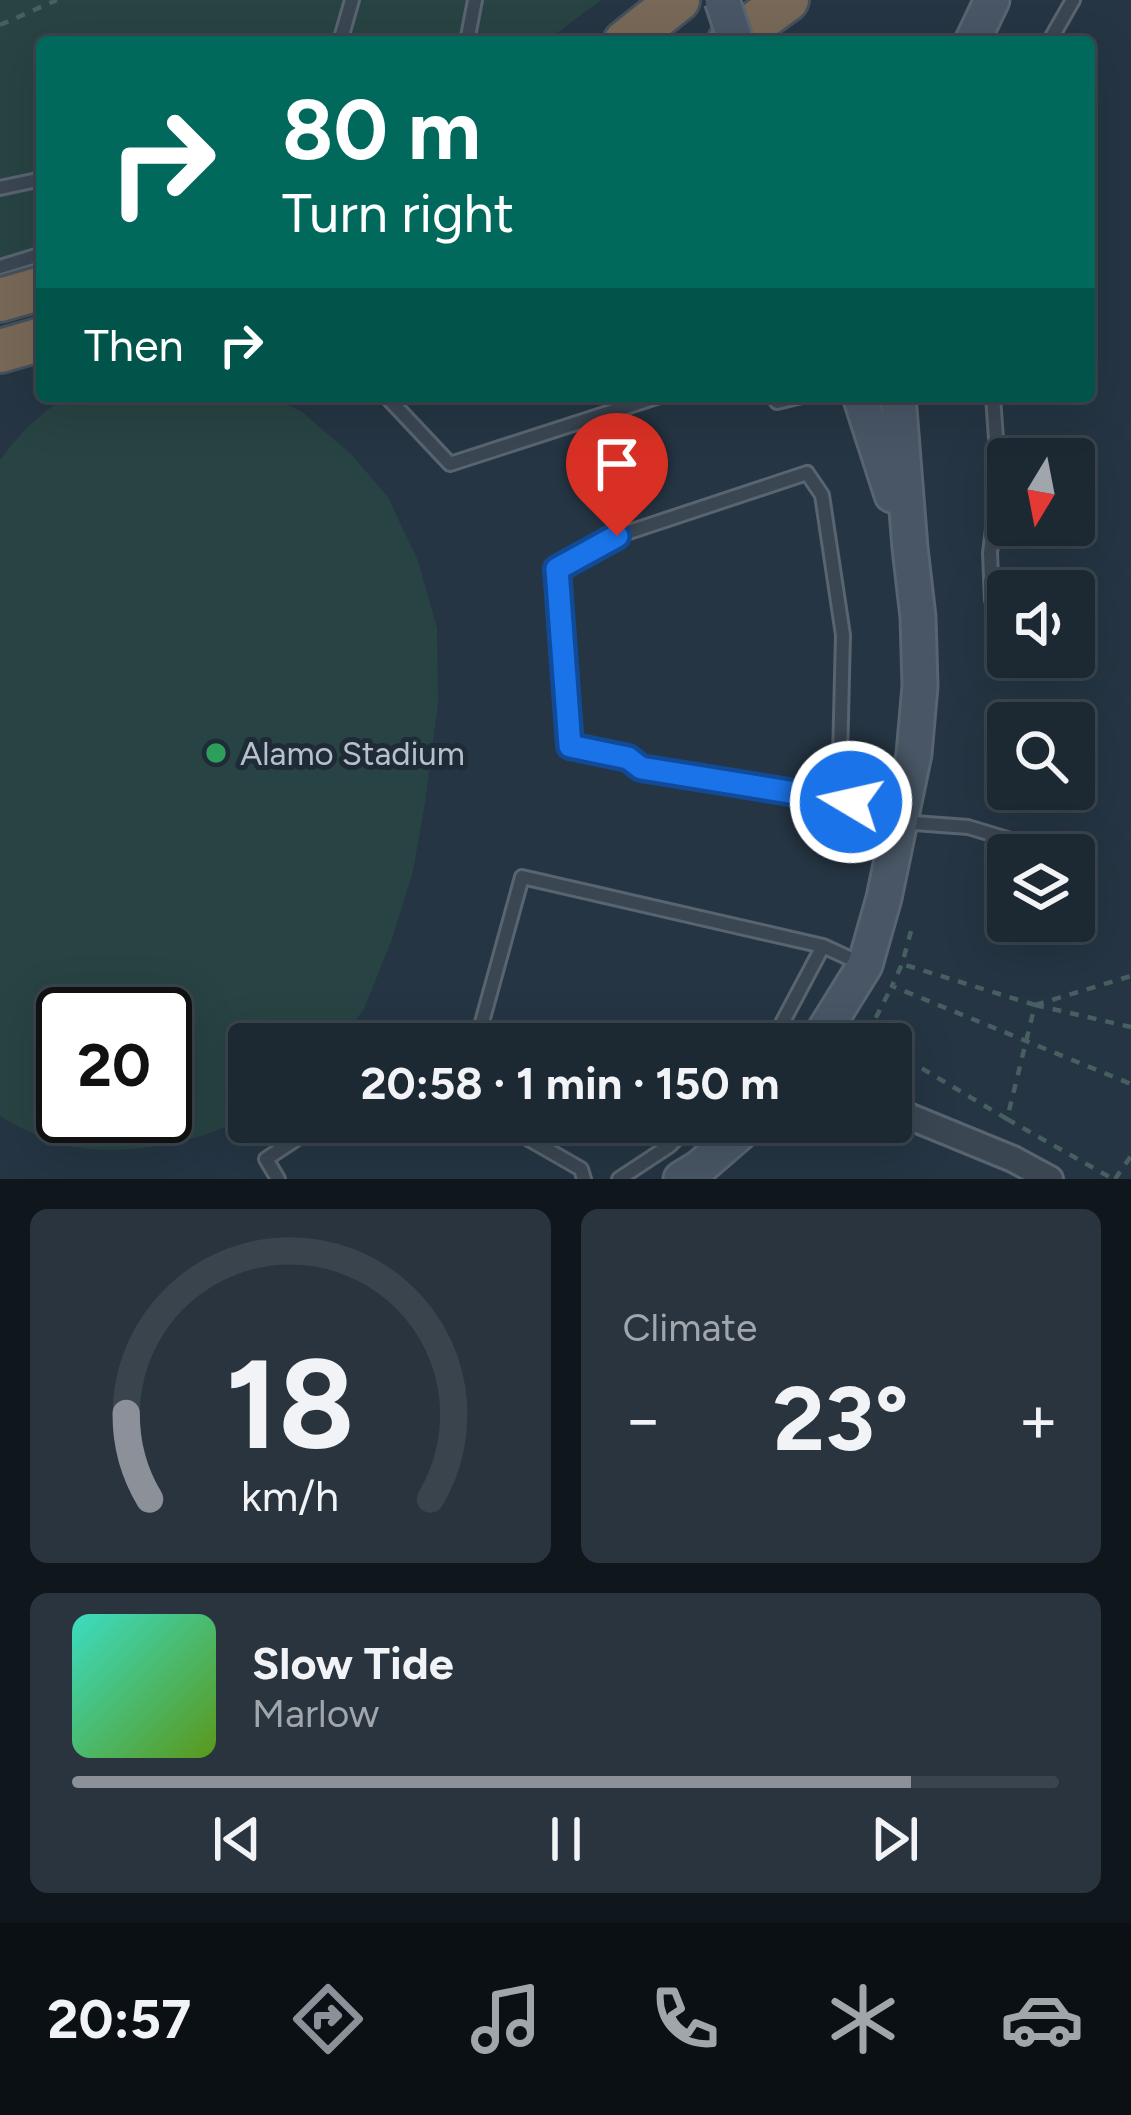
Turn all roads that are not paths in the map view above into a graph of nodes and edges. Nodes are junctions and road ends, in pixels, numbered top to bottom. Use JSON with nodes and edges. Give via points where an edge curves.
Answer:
{"nodes":[{"id":1,"x":352,"y":0,"type":"edge"},
{"id":2,"x":475,"y":0,"type":"edge"},
{"id":3,"x":678,"y":0,"type":"edge"},
{"id":4,"x":722,"y":0,"type":"edge"},
{"id":5,"x":788,"y":0,"type":"edge"},
{"id":6,"x":992,"y":0,"type":"edge"},
{"id":7,"x":1073,"y":0,"type":"edge"},
{"id":8,"x":342,"y":36,"type":"edge"},
{"id":9,"x":468,"y":36,"type":"edge"},
{"id":10,"x":633,"y":36,"type":"edge"},
{"id":11,"x":731,"y":36,"type":"edge"},
{"id":12,"x":741,"y":36,"type":"edge"},
{"id":13,"x":975,"y":36,"type":"edge"},
{"id":14,"x":1052,"y":36,"type":"edge"},
{"id":15,"x":36,"y":180,"type":"edge"},
{"id":16,"x":0,"y":188,"type":"edge"},
{"id":17,"x":36,"y":256,"type":"edge"},
{"id":18,"x":0,"y":266,"type":"edge"},
{"id":19,"x":36,"y":290,"type":"edge"},
{"id":20,"x":0,"y":300,"type":"edge"},
{"id":21,"x":36,"y":341,"type":"edge"},
{"id":22,"x":0,"y":351,"type":"edge"},
{"id":23,"x":392,"y":402,"type":"edge"},
{"id":24,"x":641,"y":402,"type":"edge"},
{"id":25,"x":862,"y":402,"type":"edge"},
{"id":26,"x":898,"y":402,"type":"edge"},
{"id":27,"x":993,"y":402,"type":"edge"},
{"id":28,"x":910,"y":548,"type":"junction"},
{"id":29,"x":991,"y":570,"type":"edge"},
{"id":30,"x":839,"y":800,"type":"junction"},
{"id":31,"x":901,"y":823,"type":"junction"},
{"id":32,"x":991,"y":834,"type":"edge"},
{"id":33,"x":823,"y":946,"type":"junction"},
{"id":34,"x":865,"y":965,"type":"junction"},
{"id":35,"x":482,"y":1023,"type":"edge"},
{"id":36,"x":782,"y":1023,"type":"edge"},
{"id":37,"x":829,"y":1023,"type":"edge"},
{"id":38,"x":912,"y":1118,"type":"edge"},
{"id":39,"x":290,"y":1143,"type":"edge"},
{"id":40,"x":536,"y":1143,"type":"edge"},
{"id":41,"x":666,"y":1143,"type":"edge"},
{"id":42,"x":672,"y":1143,"type":"edge"},
{"id":43,"x":729,"y":1143,"type":"edge"},
{"id":44,"x":669,"y":1146,"type":"junction"},
{"id":45,"x":693,"y":1175,"type":"edge"},
{"id":46,"x":278,"y":1179,"type":"edge"},
{"id":47,"x":584,"y":1179,"type":"edge"},
{"id":48,"x":619,"y":1179,"type":"edge"},
{"id":49,"x":1049,"y":1179,"type":"edge"}],
"edges":[{"from":1,"to":8,"type":"lane"},
{"from":2,"to":9,"type":"lane"},
{"from":3,"to":10,"type":"highway"},
{"from":4,"to":11,"type":"main road","bridge":true},
{"from":5,"to":12,"type":"highway"},
{"from":6,"to":13,"type":"main road"},
{"from":7,"to":14,"type":"lane"},
{"from":15,"to":16,"type":"lane"},
{"from":17,"to":18,"type":"lane"},
{"from":19,"to":20,"type":"highway"},
{"from":21,"to":22,"type":"highway"},
{"from":23,"to":24,"type":"lane","via":[[450,464]]},
{"from":25,"to":28,"type":"main road"},
{"from":26,"to":28,"type":"main road"},
{"from":27,"to":29,"type":"lane","via":[[1000,482]]},
{"from":28,"to":31,"type":"main road","via":[[920,686]]},
{"from":30,"to":30,"type":"lane","via":[[641,768],[570,746],[557,569],[617,536],[807,473],[822,495],[843,635]]},
{"from":30,"to":31,"type":"lane"},
{"from":31,"to":32,"type":"lane"},
{"from":31,"to":34,"type":"main road"},
{"from":33,"to":34,"type":"lane"},
{"from":33,"to":35,"type":"lane","via":[[522,877]]},
{"from":33,"to":36,"type":"lane"},
{"from":34,"to":37,"type":"main road"},
{"from":38,"to":49,"type":"street"},
{"from":39,"to":46,"type":"lane","via":[[266,1159]]},
{"from":40,"to":47,"type":"lane","via":[[581,1169]]},
{"from":41,"to":44,"type":"lane"},
{"from":42,"to":44,"type":"lane"},
{"from":43,"to":45,"type":"main road"},
{"from":44,"to":48,"type":"lane"}]}
